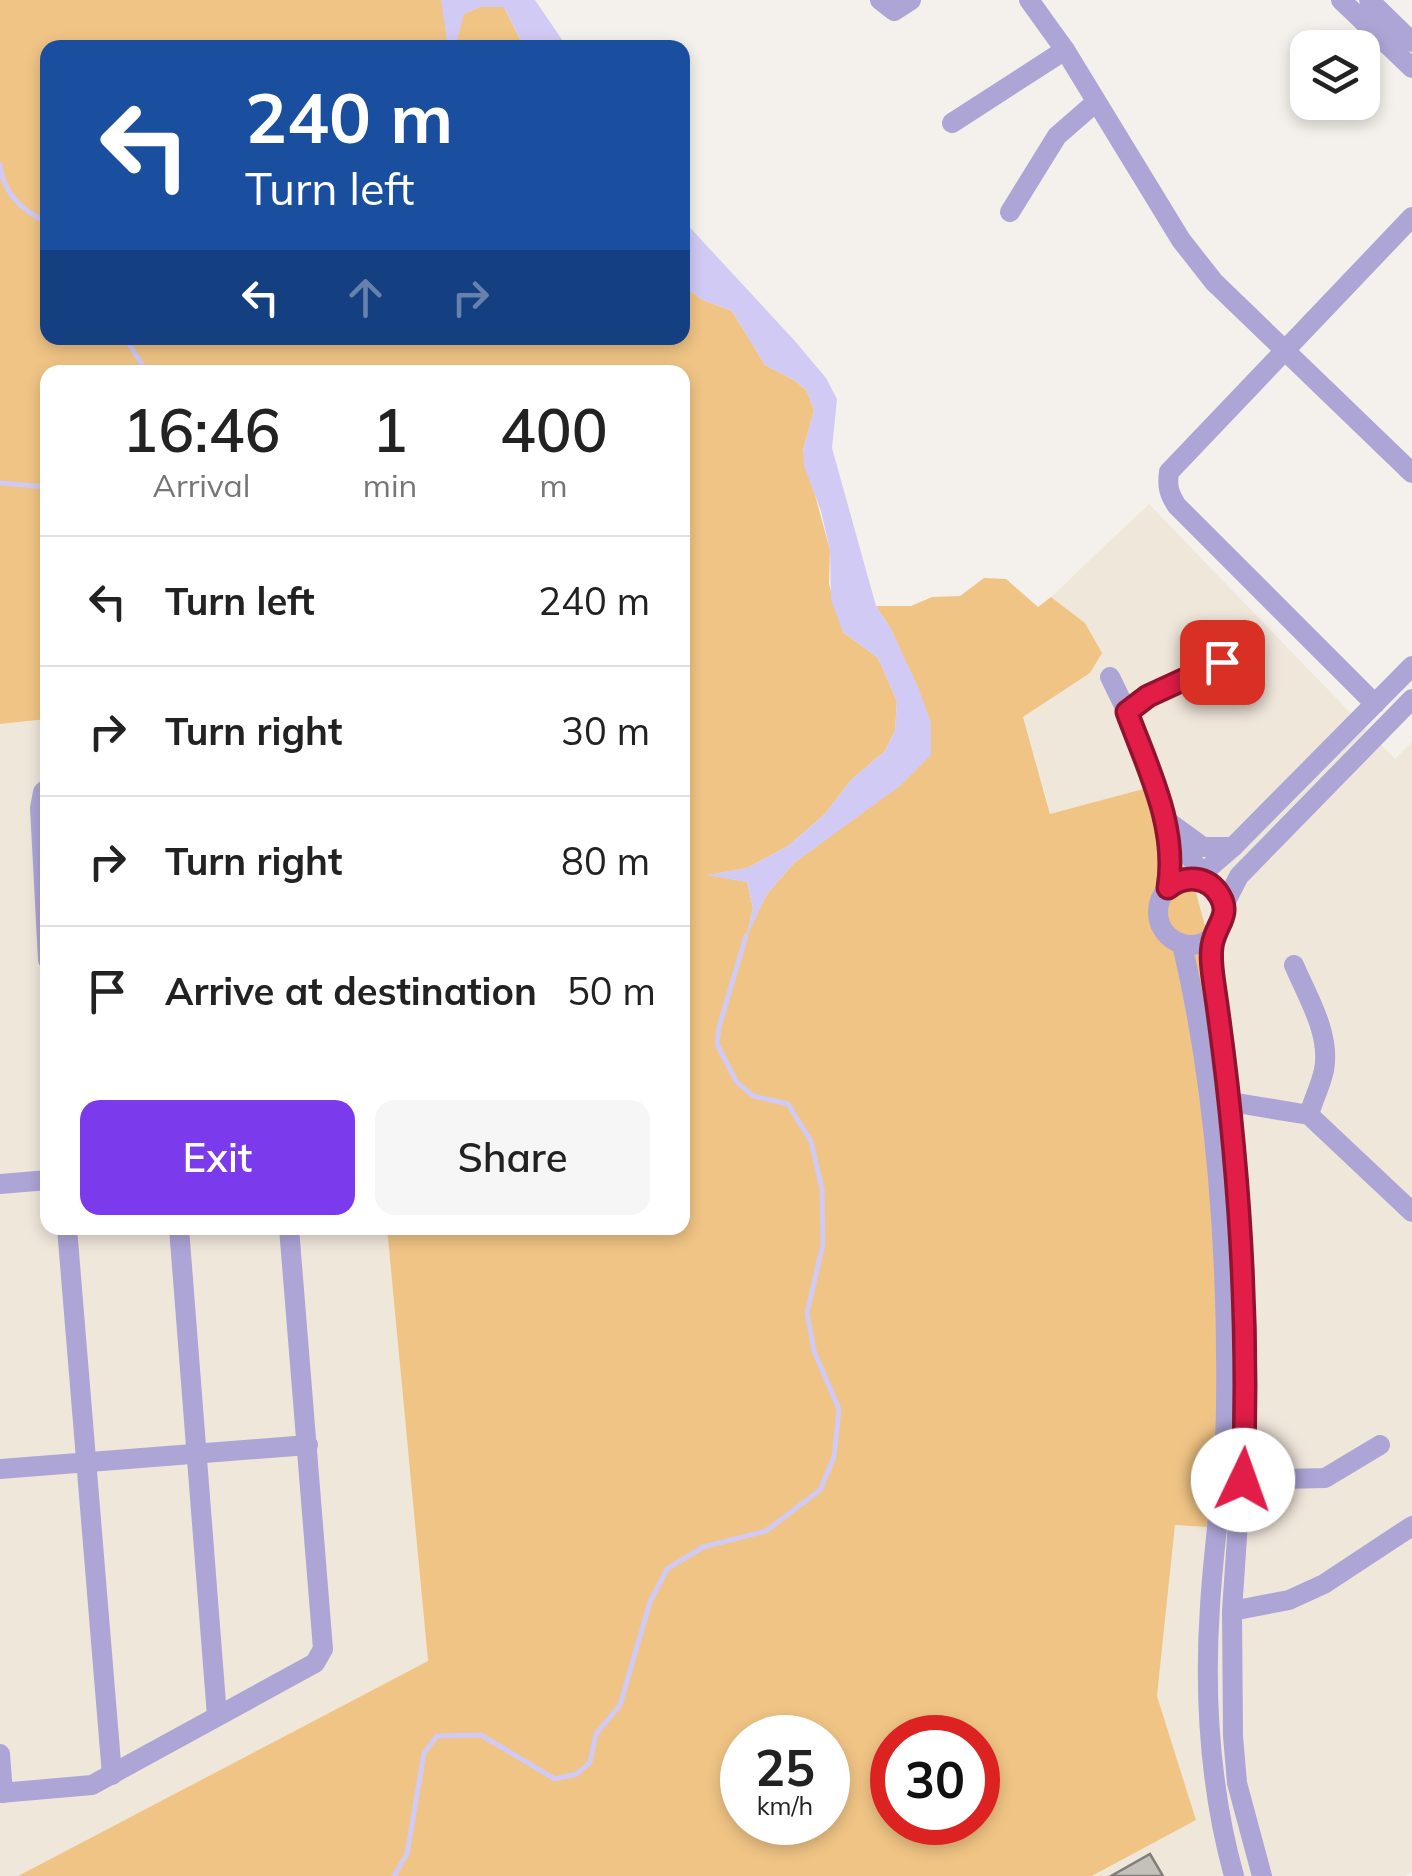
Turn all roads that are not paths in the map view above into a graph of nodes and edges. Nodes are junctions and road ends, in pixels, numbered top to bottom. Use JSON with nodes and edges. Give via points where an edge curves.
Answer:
{"nodes":[{"id":1,"x":880,"y":0,"type":"edge"},
{"id":2,"x":911,"y":0,"type":"edge"},
{"id":3,"x":1030,"y":0,"type":"edge"},
{"id":4,"x":1341,"y":0,"type":"edge"},
{"id":5,"x":1369,"y":0,"type":"edge"},
{"id":6,"x":1412,"y":42,"type":"edge"},
{"id":7,"x":1065,"y":50,"type":"junction"},
{"id":8,"x":1412,"y":68,"type":"edge"},
{"id":9,"x":1096,"y":102,"type":"junction"},
{"id":10,"x":952,"y":123,"type":"dead end"},
{"id":11,"x":1010,"y":212,"type":"dead end"},
{"id":12,"x":1412,"y":217,"type":"edge"},
{"id":13,"x":1285,"y":349,"type":"junction"},
{"id":14,"x":1412,"y":473,"type":"edge"},
{"id":15,"x":1252,"y":648,"type":"dead end"},
{"id":16,"x":1412,"y":666,"type":"edge"},
{"id":17,"x":1110,"y":677,"type":"dead end"},
{"id":18,"x":1412,"y":699,"type":"edge"},
{"id":19,"x":1375,"y":704,"type":"junction"},
{"id":20,"x":1127,"y":712,"type":"junction"},
{"id":21,"x":1166,"y":820,"type":"junction"},
{"id":22,"x":1233,"y":847,"type":"junction"},
{"id":23,"x":1199,"y":877,"type":"junction"},
{"id":24,"x":1168,"y":888,"type":"junction"},
{"id":25,"x":1224,"y":905,"type":"junction"},
{"id":26,"x":1214,"y":937,"type":"junction"},
{"id":27,"x":1182,"y":944,"type":"junction"},
{"id":28,"x":1294,"y":965,"type":"dead end"},
{"id":29,"x":1231,"y":1102,"type":"junction"},
{"id":30,"x":1308,"y":1114,"type":"junction"},
{"id":31,"x":40,"y":1181,"type":"edge"},
{"id":32,"x":0,"y":1184,"type":"edge"},
{"id":33,"x":1412,"y":1212,"type":"edge"},
{"id":34,"x":68,"y":1235,"type":"edge"},
{"id":35,"x":180,"y":1235,"type":"edge"},
{"id":36,"x":290,"y":1235,"type":"edge"},
{"id":37,"x":308,"y":1445,"type":"junction"},
{"id":38,"x":1380,"y":1445,"type":"dead end"},
{"id":39,"x":197,"y":1454,"type":"junction"},
{"id":40,"x":86,"y":1462,"type":"junction"},
{"id":41,"x":0,"y":1468,"type":"edge"},
{"id":42,"x":1243,"y":1480,"type":"junction"},
{"id":43,"x":1412,"y":1526,"type":"edge"},
{"id":44,"x":1232,"y":1611,"type":"junction"},
{"id":45,"x":217,"y":1716,"type":"junction"},
{"id":46,"x":0,"y":1754,"type":"edge"},
{"id":47,"x":112,"y":1775,"type":"junction"},
{"id":48,"x":2,"y":1793,"type":"edge"},
{"id":49,"x":1234,"y":1876,"type":"edge"},
{"id":50,"x":1262,"y":1876,"type":"edge"}],
"edges":[{"from":1,"to":2,"type":"street","via":[[894,11]]},
{"from":3,"to":7,"type":"street"},
{"from":4,"to":8,"type":"street"},
{"from":5,"to":6,"type":"street"},
{"from":7,"to":9,"type":"street"},
{"from":7,"to":10,"type":"street"},
{"from":9,"to":11,"type":"street","via":[[1057,136]]},
{"from":9,"to":13,"type":"street","via":[[1180,240]]},
{"from":12,"to":13,"type":"street"},
{"from":13,"to":14,"type":"street"},
{"from":13,"to":19,"type":"street","via":[[1170,472],[1169,495]]},
{"from":15,"to":20,"type":"street"},
{"from":16,"to":19,"type":"street"},
{"from":17,"to":20,"type":"street"},
{"from":18,"to":25,"type":"street","via":[[1239,876]]},
{"from":19,"to":22,"type":"street"},
{"from":20,"to":21,"type":"street"},
{"from":21,"to":22,"type":"street","via":[[1202,847]]},
{"from":21,"to":23,"type":"street"},
{"from":21,"to":24,"type":"street"},
{"from":22,"to":23,"type":"street"},
{"from":23,"to":24,"type":"street"},
{"from":23,"to":25,"type":"street"},
{"from":24,"to":27,"type":"street","via":[[1159,920]]},
{"from":25,"to":26,"type":"street"},
{"from":26,"to":27,"type":"street"},
{"from":26,"to":29,"type":"street","via":[[1212,969]]},
{"from":27,"to":49,"type":"street","via":[[1210,1104],[1222,1259],[1226,1403],[1210,1608],[1210,1736],[1221,1832]]},
{"from":28,"to":30,"type":"street","via":[[1325,1047]]},
{"from":29,"to":30,"type":"street"},
{"from":29,"to":42,"type":"street","via":[[1242,1258]]},
{"from":30,"to":33,"type":"street"},
{"from":31,"to":32,"type":"street"},
{"from":34,"to":40,"type":"street"},
{"from":35,"to":39,"type":"street"},
{"from":36,"to":37,"type":"street"},
{"from":37,"to":39,"type":"street"},
{"from":37,"to":45,"type":"street","via":[[323,1648],[315,1663]]},
{"from":38,"to":42,"type":"street","via":[[1325,1478]]},
{"from":39,"to":40,"type":"street"},
{"from":39,"to":45,"type":"street"},
{"from":40,"to":41,"type":"street"},
{"from":40,"to":47,"type":"street"},
{"from":42,"to":44,"type":"street"},
{"from":43,"to":44,"type":"street","via":[[1324,1584],[1289,1600]]},
{"from":44,"to":50,"type":"street","via":[[1237,1783]]},
{"from":45,"to":47,"type":"street"},
{"from":46,"to":48,"type":"street"},
{"from":47,"to":48,"type":"street","via":[[92,1785]]}]}
